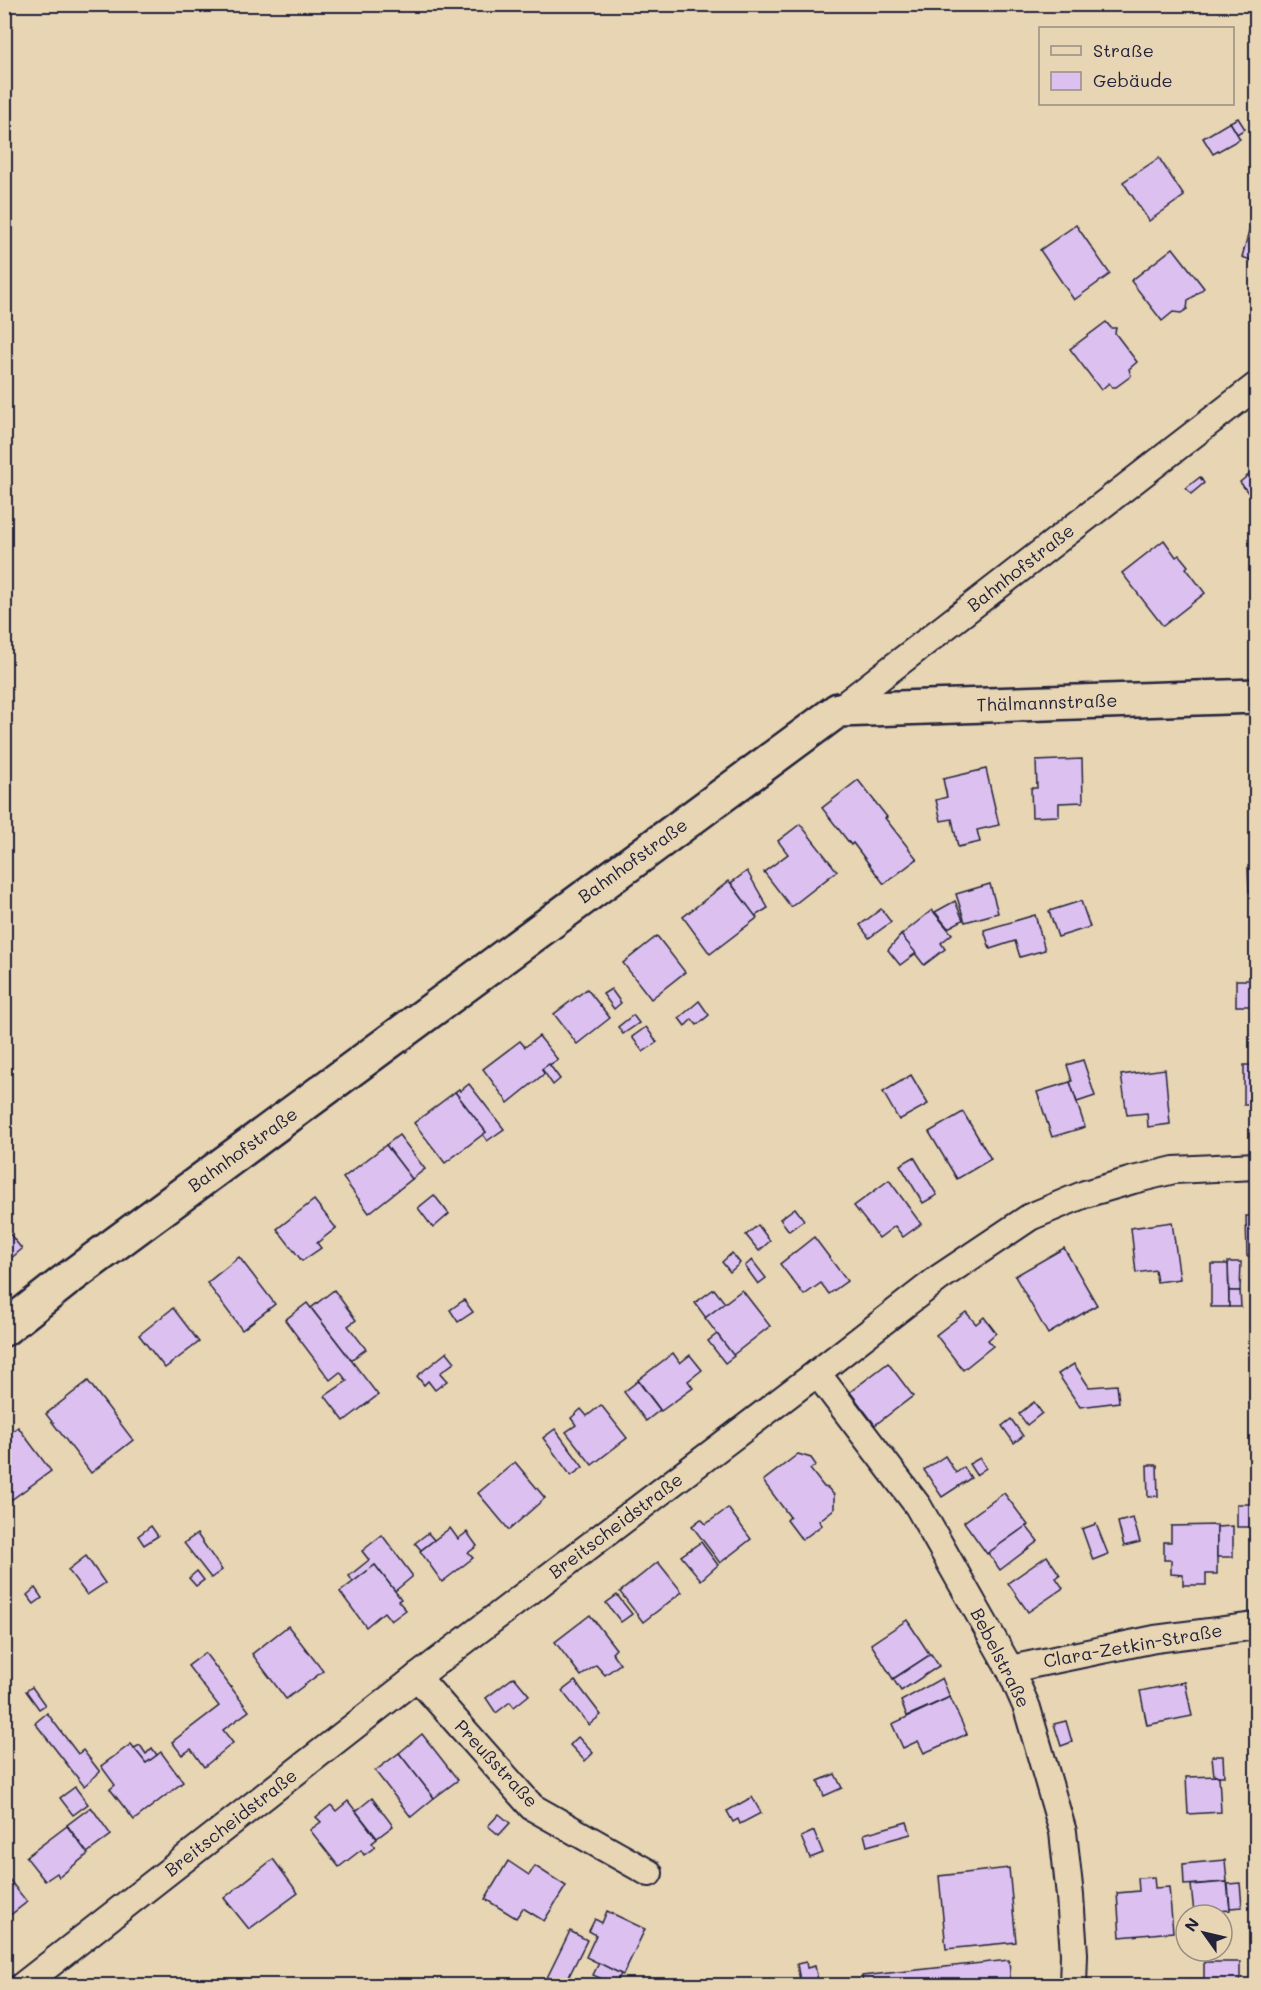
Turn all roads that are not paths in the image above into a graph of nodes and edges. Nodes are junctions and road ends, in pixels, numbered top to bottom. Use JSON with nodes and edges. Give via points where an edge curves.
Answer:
{"nodes":[{"id":1,"x":1257,"y":386,"type":"edge"},
{"id":2,"x":1257,"y":696,"type":"edge"},
{"id":3,"x":838,"y":710,"type":"junction"},
{"id":4,"x":1257,"y":1166,"type":"edge"},
{"id":5,"x":4,"y":1329,"type":"edge"},
{"id":6,"x":817,"y":1373,"type":"junction"},
{"id":7,"x":1257,"y":1626,"type":"edge"},
{"id":8,"x":1010,"y":1670,"type":"junction"},
{"id":9,"x":417,"y":1677,"type":"junction"},
{"id":10,"x":649,"y":1873,"type":"dead end"},
{"id":11,"x":22,"y":1986,"type":"edge"},
{"id":12,"x":1072,"y":1986,"type":"edge"}],
"edges":[{"from":1,"to":3,"type":"street","name":"Bahnhofstraße"},
{"from":2,"to":3,"type":"main road","name":"Thälmannstraße"},
{"from":3,"to":5,"type":"main road","name":"Bahnhofstraße"},
{"from":4,"to":6,"type":"street","name":"Breitscheidstraße","via":[[1174,1170],[1085,1194],[1030,1217],[939,1278]]},
{"from":6,"to":8,"type":"street","name":"Bebelstraße","via":[[918,1506]]},
{"from":6,"to":9,"type":"street","name":"Breitscheidstraße"},
{"from":7,"to":8,"type":"street","name":"Clara-Zetkin-Straße","via":[[1155,1639]]},
{"from":8,"to":12,"type":"street","name":"Bebelstraße","via":[[1027,1707],[1063,1832],[1074,1954]]},
{"from":9,"to":10,"type":"street","name":"Preußstraße","via":[[532,1807]]},
{"from":9,"to":11,"type":"street","name":"Breitscheidstraße"}]}
